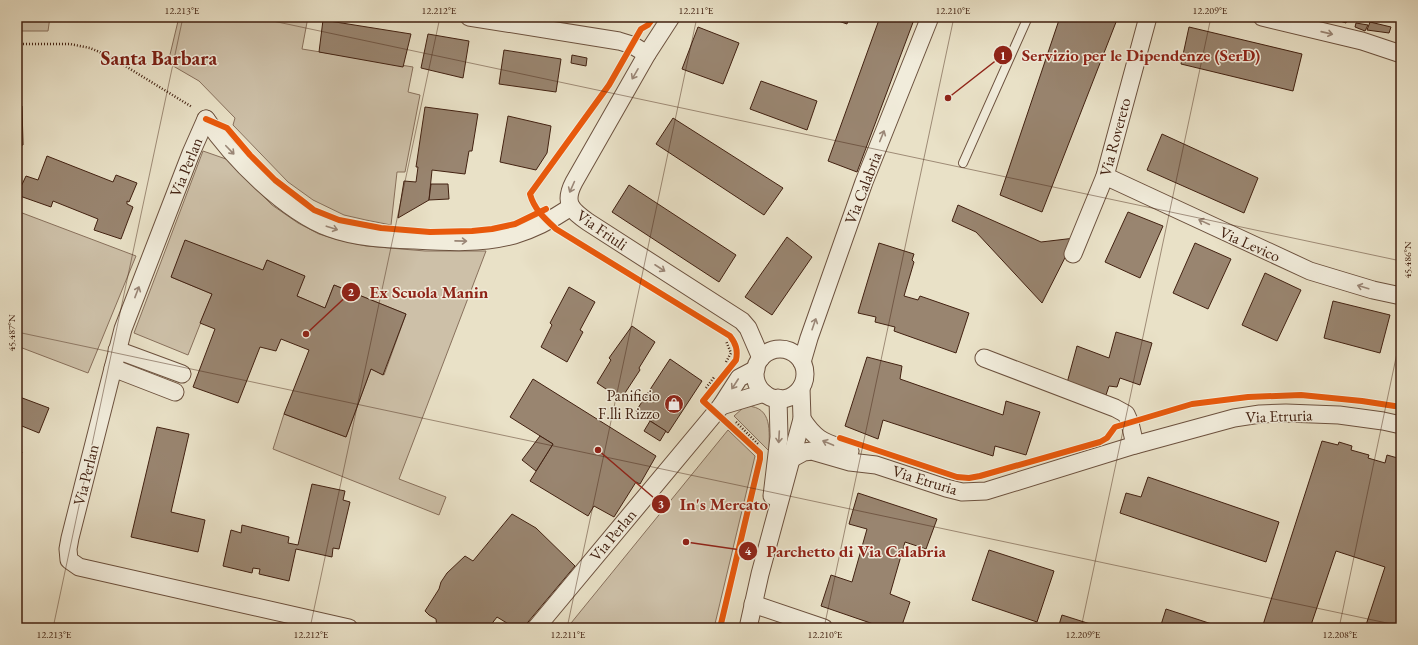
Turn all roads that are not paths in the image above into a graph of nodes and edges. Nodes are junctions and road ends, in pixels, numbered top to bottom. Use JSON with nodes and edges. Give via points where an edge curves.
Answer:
{"nodes":[{"id":1,"x":469,"y":17,"type":"edge"},
{"id":2,"x":670,"y":17,"type":"edge"},
{"id":3,"x":930,"y":17,"type":"edge"},
{"id":4,"x":1028,"y":17,"type":"edge"},
{"id":5,"x":1148,"y":17,"type":"edge"},
{"id":6,"x":1262,"y":17,"type":"edge"},
{"id":7,"x":647,"y":54,"type":"junction"},
{"id":8,"x":1401,"y":54,"type":"edge"},
{"id":9,"x":963,"y":163,"type":"dead end"},
{"id":10,"x":1105,"y":176,"type":"junction"},
{"id":11,"x":571,"y":207,"type":"junction"},
{"id":12,"x":1073,"y":254,"type":"dead end"},
{"id":13,"x":1401,"y":296,"type":"edge"},
{"id":14,"x":117,"y":350,"type":"junction"},
{"id":15,"x":984,"y":358,"type":"dead end"},
{"id":16,"x":802,"y":362,"type":"junction"},
{"id":17,"x":758,"y":364,"type":"junction"},
{"id":18,"x":113,"y":368,"type":"junction"},
{"id":19,"x":182,"y":374,"type":"dead end"},
{"id":20,"x":801,"y":388,"type":"junction"},
{"id":21,"x":175,"y":392,"type":"dead end"},
{"id":22,"x":771,"y":396,"type":"junction"},
{"id":23,"x":718,"y":409,"type":"junction"},
{"id":24,"x":802,"y":419,"type":"junction"},
{"id":25,"x":1401,"y":425,"type":"edge"},
{"id":26,"x":1135,"y":445,"type":"junction"},
{"id":27,"x":791,"y":458,"type":"junction"},
{"id":28,"x":876,"y":465,"type":"junction"},
{"id":29,"x":763,"y":562,"type":"junction"},
{"id":30,"x":753,"y":604,"type":"junction"},
{"id":31,"x":348,"y":628,"type":"edge"},
{"id":32,"x":536,"y":628,"type":"edge"},
{"id":33,"x":748,"y":628,"type":"edge"},
{"id":34,"x":824,"y":628,"type":"edge"}],
"edges":[{"from":1,"to":7,"type":"street","via":[[619,41]]},
{"from":2,"to":7,"type":"street","name":"Via Friuli"},
{"from":16,"to":3,"type":"street","name":"Via Calabria","one_way":true,"via":[[864,182]]},
{"from":4,"to":9,"type":"lane"},
{"from":5,"to":10,"type":"street","name":"Via Rovereto"},
{"from":6,"to":8,"type":"street","one_way":true,"via":[[1362,41]]},
{"from":7,"to":11,"type":"street","name":"Via Friuli","one_way":true,"via":[[569,191]]},
{"from":10,"to":12,"type":"street","name":"Via Rovereto"},
{"from":13,"to":10,"type":"street","name":"Via Levico","one_way":true,"via":[[1310,271]]},
{"from":14,"to":11,"type":"street","name":"Via Perlan","one_way":true,"via":[[206,119],[217,136],[272,192],[317,222],[353,234],[381,239],[428,241],[495,240],[516,235],[542,224]]},
{"from":11,"to":17,"type":"street","name":"Via Friuli","one_way":true,"via":[[588,222],[742,321],[748,328]]},
{"from":14,"to":18,"type":"street","name":"Via Perlan"},
{"from":14,"to":19,"type":"street"},
{"from":15,"to":26,"type":"street","via":[[1126,414]]},
{"from":16,"to":17,"type":"street","via":[[795,354],[785,350],[769,352]]},
{"from":16,"to":20,"type":"street","name":"Via Calabria","via":[[806,371]]},
{"from":17,"to":22,"type":"street","name":"Via Calabria","via":[[758,387]]},
{"from":17,"to":23,"type":"street","name":"Via Perlan","one_way":true,"via":[[739,378]]},
{"from":18,"to":21,"type":"street"},
{"from":18,"to":31,"type":"street","name":"Via Perlan","via":[[70,538],[69,560],[79,567]]},
{"from":20,"to":22,"type":"street","via":[[787,398]]},
{"from":20,"to":24,"type":"street","name":"Via Calabria"},
{"from":22,"to":23,"type":"street"},
{"from":22,"to":29,"type":"street","name":"Via Calabria","one_way":true,"via":[[779,437]]},
{"from":23,"to":32,"type":"street","name":"Via Perlan"},
{"from":24,"to":27,"type":"street","name":"Via Calabria"},
{"from":28,"to":24,"type":"street","name":"Via Etruria","one_way":true,"via":[[816,437]]},
{"from":25,"to":26,"type":"street","name":"Via Etruria","via":[[1340,416],[1260,414],[1234,418]]},
{"from":26,"to":28,"type":"street","name":"Via Etruria","via":[[986,491],[962,492]]},
{"from":27,"to":28,"type":"street","name":"Via Etruria","via":[[812,451],[850,462]]},
{"from":27,"to":29,"type":"street","name":"Via Calabria"},
{"from":29,"to":30,"type":"street","name":"Via Calabria"},
{"from":30,"to":33,"type":"street","name":"Via Calabria"},
{"from":30,"to":34,"type":"street"}]}
